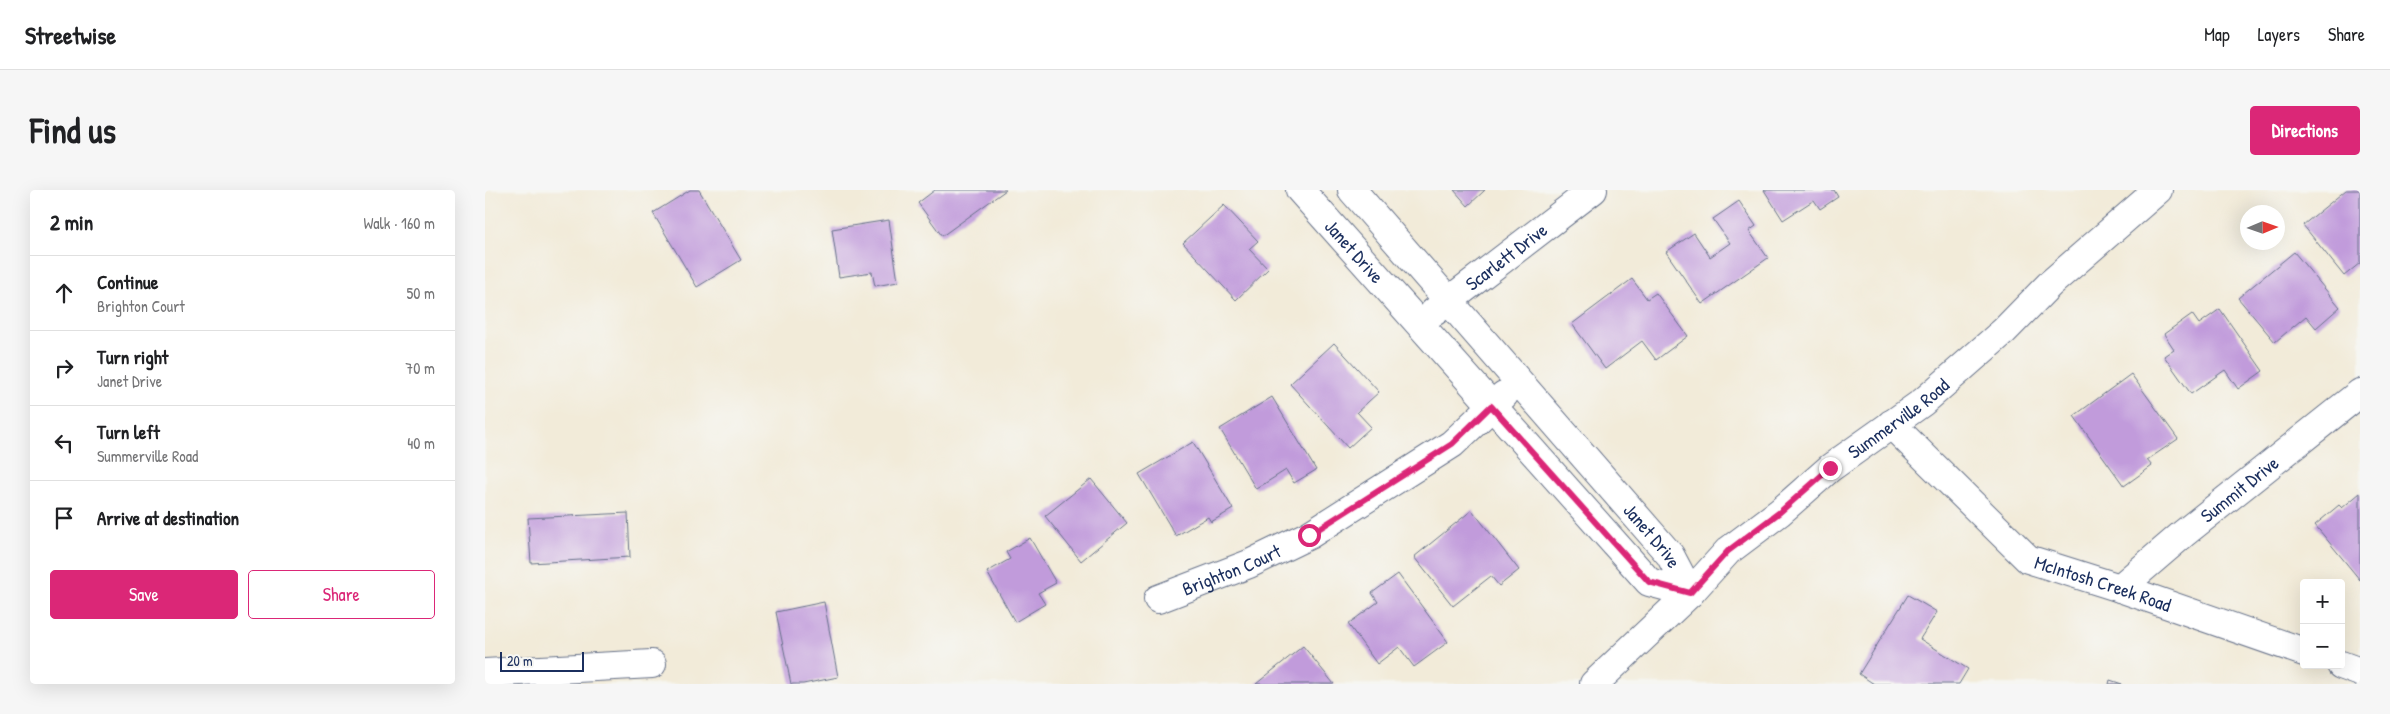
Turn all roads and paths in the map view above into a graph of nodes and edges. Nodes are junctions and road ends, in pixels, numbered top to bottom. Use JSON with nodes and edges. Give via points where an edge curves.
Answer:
{"nodes":[{"id":1,"x":1300,"y":190,"type":"edge"},
{"id":2,"x":1352,"y":190,"type":"edge"},
{"id":3,"x":1593,"y":190,"type":"edge"},
{"id":4,"x":2158,"y":190,"type":"edge"},
{"id":5,"x":1449,"y":301,"type":"junction"},
{"id":6,"x":1419,"y":323,"type":"junction"},
{"id":7,"x":1520,"y":380,"type":"junction"},
{"id":8,"x":2360,"y":393,"type":"edge"},
{"id":9,"x":1491,"y":406,"type":"junction"},
{"id":10,"x":1891,"y":424,"type":"junction"},
{"id":11,"x":2120,"y":588,"type":"junction"},
{"id":12,"x":1690,"y":593,"type":"junction"},
{"id":13,"x":1158,"y":599,"type":"dead end"},
{"id":14,"x":2300,"y":651,"type":"edge"},
{"id":15,"x":652,"y":664,"type":"dead end"},
{"id":16,"x":2345,"y":666,"type":"edge"},
{"id":17,"x":2360,"y":672,"type":"edge"},
{"id":18,"x":485,"y":673,"type":"edge"},
{"id":19,"x":1594,"y":684,"type":"edge"}],
"edges":[{"from":1,"to":6,"type":"street","name":"Janet Drive"},
{"from":2,"to":5,"type":"street","name":"Janet Drive"},
{"from":3,"to":5,"type":"street","name":"Scarlett Drive"},
{"from":4,"to":10,"type":"street","name":"Summerville Road","via":[[2050,284],[2004,331],[1923,402]]},
{"from":5,"to":6,"type":"street","name":"Scarlett Drive"},
{"from":5,"to":7,"type":"street","name":"Janet Drive"},
{"from":6,"to":9,"type":"street","name":"Janet Drive"},
{"from":7,"to":9,"type":"street","name":"Brighton Court"},
{"from":7,"to":12,"type":"street","name":"Janet Drive","via":[[1670,555]]},
{"from":8,"to":11,"type":"street","name":"Summit Drive"},
{"from":9,"to":12,"type":"street","name":"Janet Drive","via":[[1649,582]]},
{"from":9,"to":13,"type":"street","name":"Brighton Court","via":[[1452,444],[1309,535],[1249,564]]},
{"from":10,"to":11,"type":"street","name":"McIntosh Creek Road","via":[[2028,559]]},
{"from":10,"to":12,"type":"street","name":"Summerville Road","via":[[1830,468],[1780,512],[1728,551]]},
{"from":11,"to":14,"type":"street","name":"McIntosh Creek Road"},
{"from":12,"to":19,"type":"street","name":"Summerville Road"},
{"from":15,"to":18,"type":"street"},
{"from":16,"to":17,"type":"street"}]}
